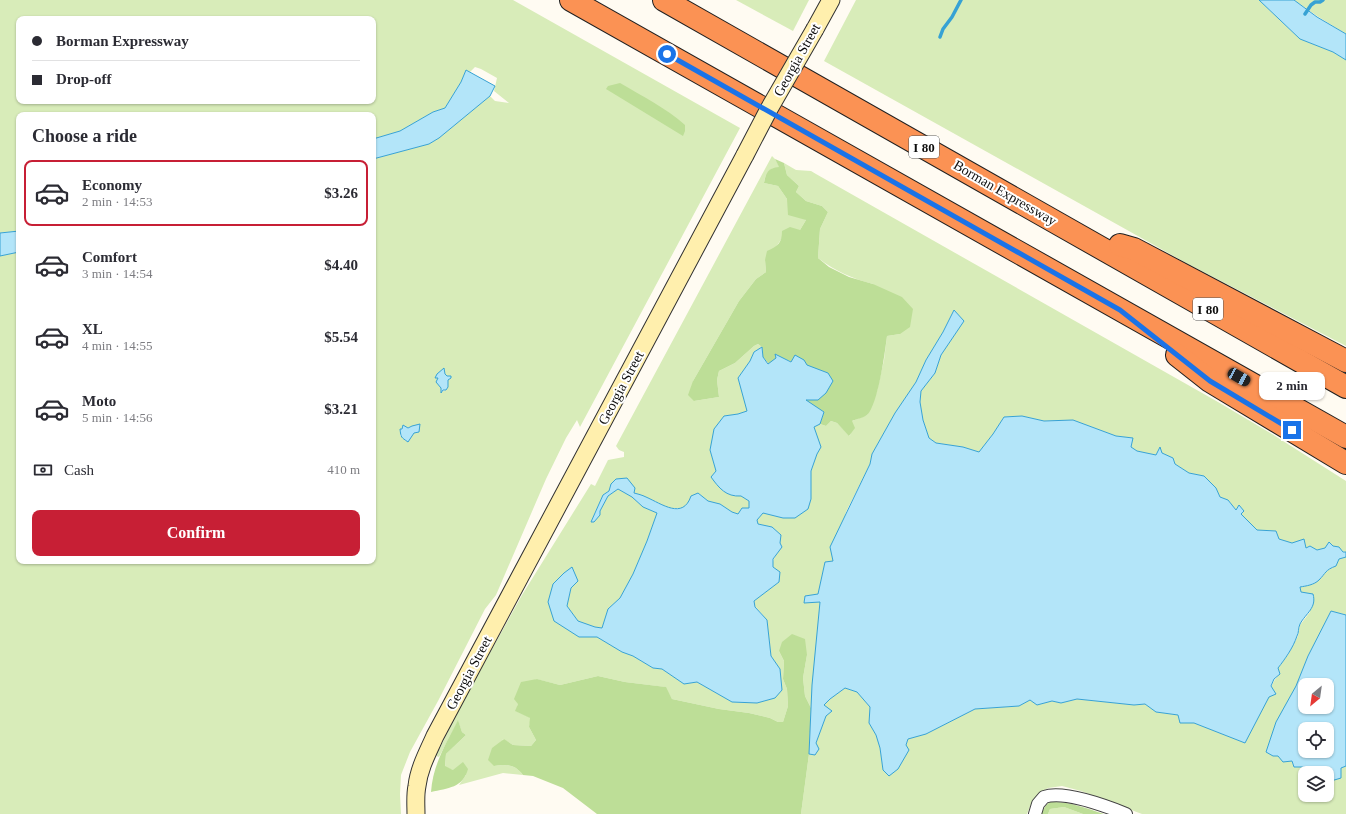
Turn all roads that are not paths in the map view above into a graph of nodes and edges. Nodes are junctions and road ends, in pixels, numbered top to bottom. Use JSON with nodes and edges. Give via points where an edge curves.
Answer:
{"nodes":[{"id":1,"x":571,"y":0,"type":"edge"},
{"id":2,"x":664,"y":0,"type":"edge"},
{"id":3,"x":830,"y":0,"type":"edge"},
{"id":4,"x":1070,"y":230,"type":"junction"},
{"id":5,"x":1120,"y":310,"type":"junction"},
{"id":6,"x":1346,"y":361,"type":"edge"},
{"id":7,"x":1346,"y":387,"type":"edge"},
{"id":8,"x":1346,"y":437,"type":"edge"},
{"id":9,"x":1346,"y":463,"type":"edge"},
{"id":10,"x":416,"y":814,"type":"edge"},
{"id":11,"x":1035,"y":814,"type":"edge"},
{"id":12,"x":1126,"y":814,"type":"edge"}],
"edges":[{"from":1,"to":5,"type":"highway"},
{"from":2,"to":4,"type":"highway","name":"Borman Expressway","number":"I 80"},
{"from":3,"to":10,"type":"street","name":"Georgia Street","bridge":true,"via":[[435,736],[418,778]]},
{"from":4,"to":6,"type":"highway","via":[[1134,249]]},
{"from":4,"to":7,"type":"highway","name":"Borman Expressway","number":"I 80"},
{"from":5,"to":8,"type":"highway"},
{"from":5,"to":9,"type":"highway","via":[[1210,381]]},
{"from":11,"to":12,"type":"street","via":[[1038,804],[1044,797],[1054,795],[1108,807]]}]}
